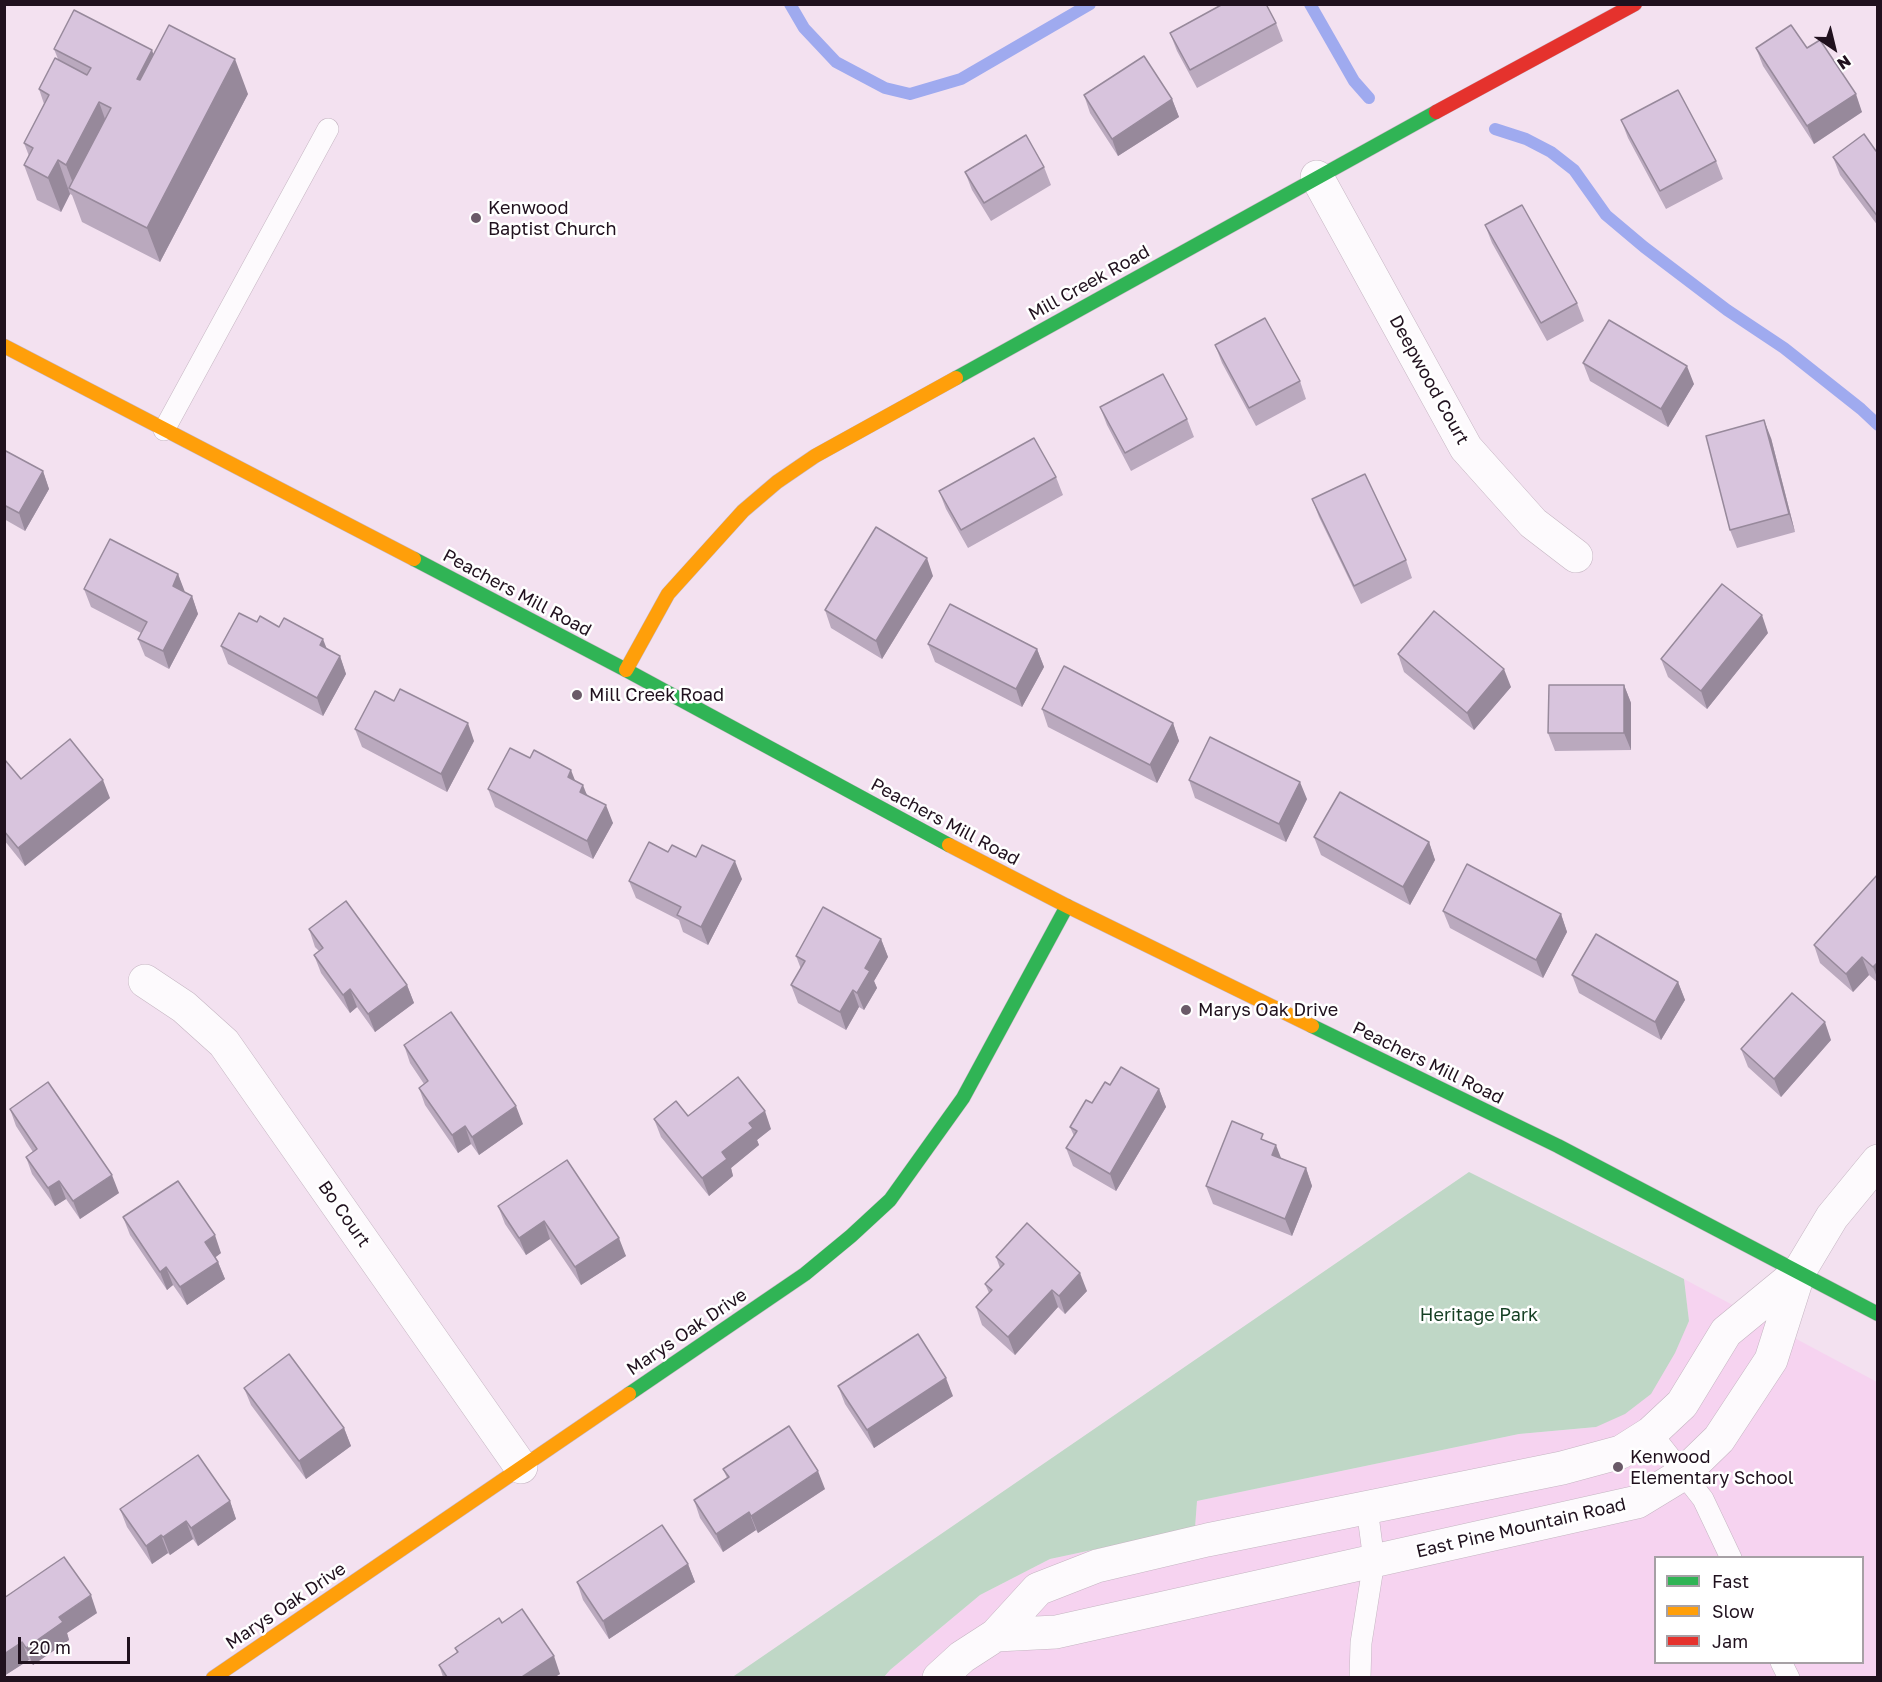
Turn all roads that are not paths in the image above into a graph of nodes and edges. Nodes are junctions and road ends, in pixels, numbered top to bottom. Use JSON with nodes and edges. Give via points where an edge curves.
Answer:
{"nodes":[{"id":1,"x":1635,"y":4,"type":"edge"},
{"id":2,"x":328,"y":129,"type":"dead end"},
{"id":3,"x":1317,"y":177,"type":"junction"},
{"id":4,"x":4,"y":346,"type":"edge"},
{"id":5,"x":165,"y":430,"type":"junction"},
{"id":6,"x":1576,"y":556,"type":"dead end"},
{"id":7,"x":626,"y":670,"type":"junction"},
{"id":8,"x":1067,"y":906,"type":"junction"},
{"id":9,"x":145,"y":981,"type":"dead end"},
{"id":10,"x":1878,"y":1161,"type":"edge"},
{"id":11,"x":1798,"y":1272,"type":"junction"},
{"id":12,"x":1878,"y":1314,"type":"edge"},
{"id":13,"x":1651,"y":1433,"type":"junction"},
{"id":14,"x":521,"y":1467,"type":"junction"},
{"id":15,"x":1683,"y":1474,"type":"junction"},
{"id":16,"x":1367,"y":1508,"type":"junction"},
{"id":17,"x":1731,"y":1556,"type":"edge"},
{"id":18,"x":1374,"y":1561,"type":"junction"},
{"id":19,"x":996,"y":1635,"type":"junction"},
{"id":20,"x":213,"y":1677,"type":"edge"},
{"id":21,"x":939,"y":1677,"type":"edge"},
{"id":22,"x":1360,"y":1677,"type":"edge"}],
"edges":[{"from":1,"to":3,"type":"street","name":"Mill Creek Road"},
{"from":2,"to":5,"type":"lane"},
{"from":3,"to":6,"type":"street","name":"Deepwood Court","via":[[1466,448],[1533,523]]},
{"from":3,"to":7,"type":"street","name":"Mill Creek Road","via":[[815,456],[777,482],[743,511],[668,594]]},
{"from":4,"to":5,"type":"street","name":"Peachers Mill Road"},
{"from":5,"to":7,"type":"street","name":"Peachers Mill Road"},
{"from":7,"to":8,"type":"street","name":"Peachers Mill Road"},
{"from":8,"to":11,"type":"street","name":"Peachers Mill Road","via":[[1547,1141]]},
{"from":8,"to":14,"type":"street","name":"Marys Oak Drive","via":[[963,1098],[890,1200],[805,1274]]},
{"from":9,"to":14,"type":"street","name":"Bo Court","via":[[224,1043]]},
{"from":10,"to":11,"type":"street","via":[[1832,1217]]},
{"from":11,"to":12,"type":"street","name":"Peachers Mill Road"},
{"from":11,"to":13,"type":"street","via":[[1726,1332],[1682,1404]]},
{"from":11,"to":15,"type":"street","name":"East Pine Mountain Road","via":[[1771,1360],[1719,1439]]},
{"from":13,"to":15,"type":"lane"},
{"from":13,"to":16,"type":"street","via":[[1621,1452],[1562,1468]]},
{"from":14,"to":20,"type":"street","name":"Marys Oak Drive"},
{"from":15,"to":17,"type":"lane","via":[[1703,1499]]},
{"from":15,"to":18,"type":"street","name":"East Pine Mountain Road","via":[[1637,1502]]},
{"from":16,"to":18,"type":"lane"},
{"from":16,"to":19,"type":"street","via":[[1097,1566],[1038,1589]]},
{"from":18,"to":19,"type":"street","name":"East Pine Mountain Road","via":[[1056,1632]]},
{"from":18,"to":22,"type":"lane","via":[[1361,1643]]},
{"from":19,"to":21,"type":"street"}]}
